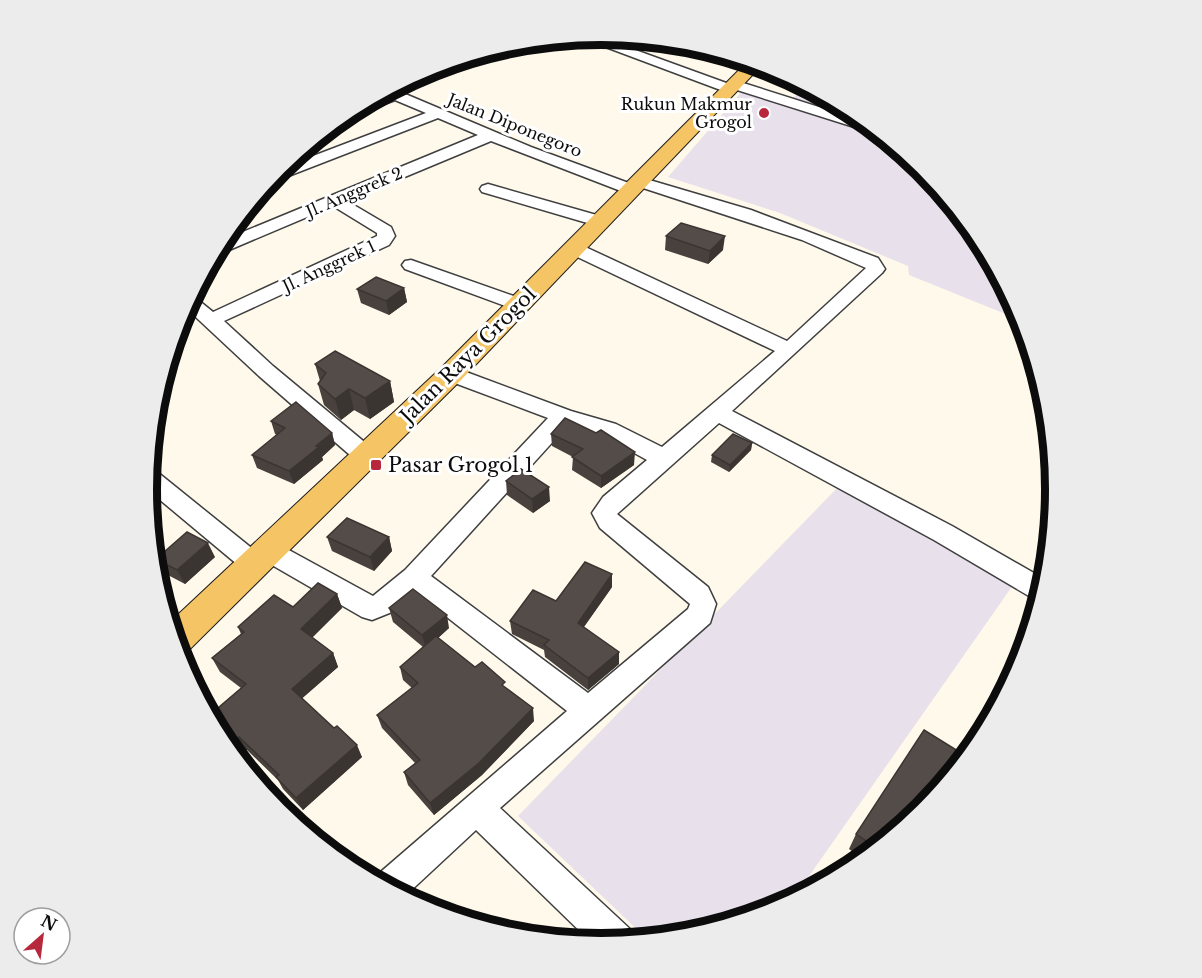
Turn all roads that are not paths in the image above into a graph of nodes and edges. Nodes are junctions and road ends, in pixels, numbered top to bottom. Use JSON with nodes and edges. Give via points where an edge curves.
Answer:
{"nodes":[{"id":1,"x":612,"y":45,"type":"edge"},
{"id":2,"x":748,"y":71,"type":"edge"},
{"id":3,"x":733,"y":87,"type":"junction"},
{"id":4,"x":397,"y":95,"type":"edge"},
{"id":5,"x":438,"y":112,"type":"junction"},
{"id":6,"x":850,"y":122,"type":"edge"},
{"id":7,"x":491,"y":135,"type":"junction"},
{"id":8,"x":294,"y":168,"type":"edge"},
{"id":9,"x":636,"y":186,"type":"junction"},
{"id":10,"x":489,"y":189,"type":"dead end"},
{"id":11,"x":334,"y":200,"type":"junction"},
{"id":12,"x":601,"y":222,"type":"junction"},
{"id":13,"x":232,"y":242,"type":"edge"},
{"id":14,"x":575,"y":249,"type":"junction"},
{"id":15,"x":411,"y":265,"type":"dead end"},
{"id":16,"x":518,"y":304,"type":"junction"},
{"id":17,"x":197,"y":307,"type":"edge"},
{"id":18,"x":211,"y":320,"type":"junction"},
{"id":19,"x":789,"y":350,"type":"junction"},
{"id":20,"x":451,"y":374,"type":"junction"},
{"id":21,"x":716,"y":412,"type":"junction"},
{"id":22,"x":563,"y":416,"type":"junction"},
{"id":23,"x":366,"y":456,"type":"junction"},
{"id":24,"x":663,"y":458,"type":"junction"},
{"id":25,"x":157,"y":484,"type":"edge"},
{"id":26,"x":260,"y":557,"type":"junction"},
{"id":27,"x":414,"y":577,"type":"junction"},
{"id":28,"x":1034,"y":586,"type":"edge"},
{"id":29,"x":182,"y":634,"type":"edge"},
{"id":30,"x":589,"y":711,"type":"junction"},
{"id":31,"x":476,"y":808,"type":"junction"},
{"id":32,"x":395,"y":882,"type":"edge"},
{"id":33,"x":608,"y":933,"type":"edge"}],
"edges":[{"from":1,"to":3,"type":"street"},
{"from":2,"to":3,"type":"main road","name":"Jalan Raya Grogol"},
{"from":3,"to":6,"type":"street"},
{"from":3,"to":9,"type":"main road","name":"Jalan Raya Grogol"},
{"from":4,"to":5,"type":"street","name":"Jalan Diponegoro"},
{"from":5,"to":7,"type":"street","name":"Jalan Diponegoro"},
{"from":5,"to":8,"type":"street"},
{"from":7,"to":9,"type":"street","name":"Jalan Diponegoro"},
{"from":7,"to":11,"type":"street","name":"Jl. Anggrek 2"},
{"from":9,"to":12,"type":"main road","name":"Jalan Raya Grogol"},
{"from":9,"to":19,"type":"street","name":"Jalan Diponegoro","via":[[798,232],[875,265],[876,269],[862,283]]},
{"from":10,"to":12,"type":"street"},
{"from":11,"to":13,"type":"street","name":"Jl. Anggrek 2"},
{"from":11,"to":18,"type":"street","name":"Jl. Anggrek 1","via":[[385,231],[383,241]]},
{"from":12,"to":14,"type":"main road","name":"Jalan Raya Grogol"},
{"from":14,"to":16,"type":"main road","name":"Jalan Raya Grogol"},
{"from":14,"to":19,"type":"street"},
{"from":15,"to":16,"type":"street"},
{"from":16,"to":20,"type":"main road","name":"Jalan Raya Grogol"},
{"from":17,"to":18,"type":"street"},
{"from":18,"to":23,"type":"street"},
{"from":19,"to":21,"type":"street"},
{"from":20,"to":22,"type":"street"},
{"from":20,"to":23,"type":"main road","name":"Jalan Raya Grogol"},
{"from":21,"to":24,"type":"street"},
{"from":21,"to":28,"type":"street"},
{"from":22,"to":24,"type":"street","via":[[608,429]]},
{"from":22,"to":27,"type":"street"},
{"from":23,"to":26,"type":"main road","name":"Jalan Raya Grogol"},
{"from":24,"to":30,"type":"street","via":[[604,513],[699,595],[703,604],[700,615]]},
{"from":25,"to":26,"type":"street"},
{"from":26,"to":27,"type":"street","via":[[372,609],[387,603]]},
{"from":26,"to":29,"type":"main road","name":"Jalan Raya Grogol"},
{"from":27,"to":30,"type":"street"},
{"from":30,"to":31,"type":"street"},
{"from":31,"to":32,"type":"street"},
{"from":31,"to":33,"type":"street"}]}
